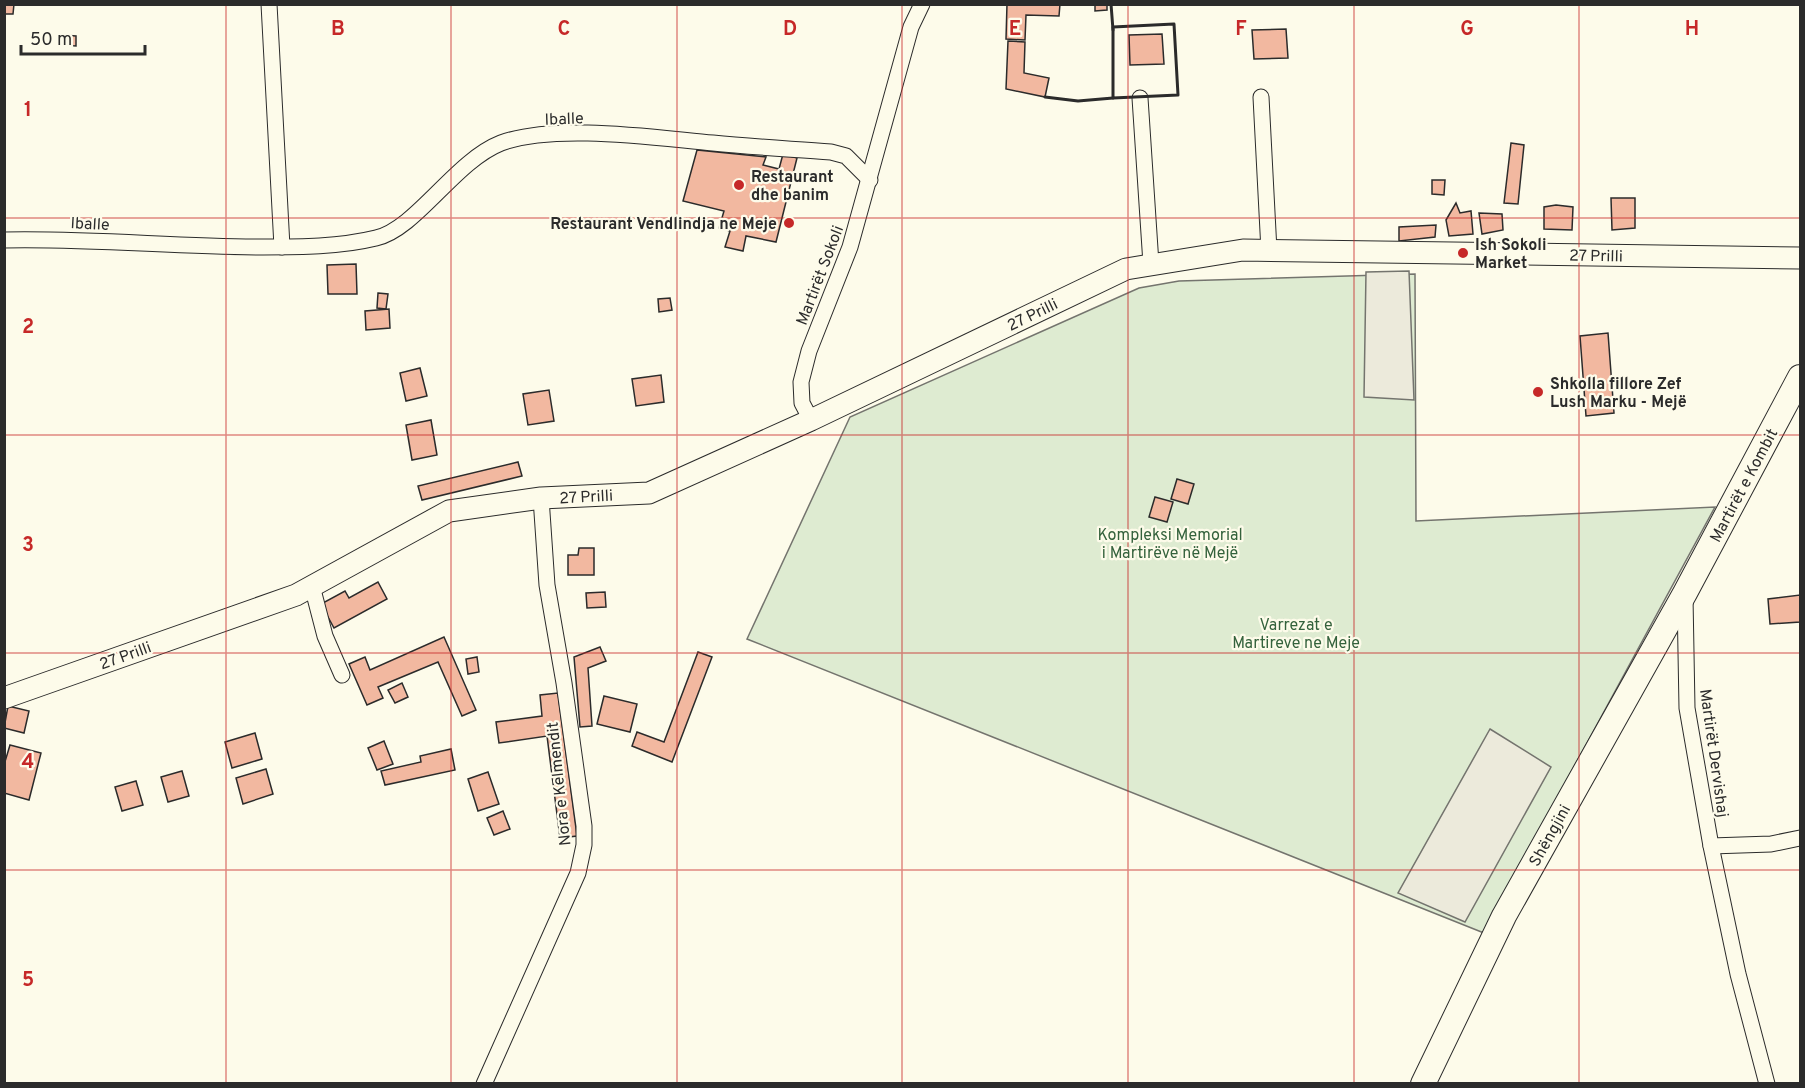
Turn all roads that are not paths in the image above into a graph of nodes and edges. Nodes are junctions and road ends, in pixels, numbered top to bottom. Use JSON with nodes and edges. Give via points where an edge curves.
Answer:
{"nodes":[{"id":1,"x":270,"y":4,"type":"edge"},
{"id":2,"x":922,"y":4,"type":"edge"},
{"id":3,"x":1261,"y":97,"type":"dead end"},
{"id":4,"x":1140,"y":98,"type":"dead end"},
{"id":5,"x":870,"y":180,"type":"junction"},
{"id":6,"x":4,"y":240,"type":"edge"},
{"id":7,"x":282,"y":247,"type":"junction"},
{"id":8,"x":1269,"y":251,"type":"junction"},
{"id":9,"x":1800,"y":258,"type":"edge"},
{"id":10,"x":1151,"y":264,"type":"junction"},
{"id":11,"x":1800,"y":377,"type":"edge"},
{"id":12,"x":811,"y":420,"type":"junction"},
{"id":13,"x":541,"y":498,"type":"junction"},
{"id":14,"x":312,"y":586,"type":"junction"},
{"id":15,"x":1685,"y":593,"type":"junction"},
{"id":16,"x":342,"y":675,"type":"dead end"},
{"id":17,"x":4,"y":698,"type":"edge"},
{"id":18,"x":1800,"y":838,"type":"edge"},
{"id":19,"x":1711,"y":846,"type":"junction"},
{"id":20,"x":484,"y":1083,"type":"edge"},
{"id":21,"x":1423,"y":1083,"type":"edge"},
{"id":22,"x":1767,"y":1083,"type":"edge"}],
"edges":[{"from":1,"to":7,"type":"street"},
{"from":2,"to":5,"type":"street","name":"Martirët Sokoli","via":[[911,27]]},
{"from":3,"to":8,"type":"street"},
{"from":4,"to":10,"type":"street"},
{"from":5,"to":7,"type":"street","name":"Iballe","via":[[846,156],[831,152],[620,134],[536,137],[501,143],[484,153],[460,169],[388,234],[354,242]]},
{"from":5,"to":12,"type":"street","name":"Martirët Sokoli","via":[[801,382],[802,403]]},
{"from":6,"to":7,"type":"street","name":"Iballe"},
{"from":8,"to":9,"type":"street","name":"27 Prilli"},
{"from":8,"to":10,"type":"street","name":"27 Prilli","via":[[1211,253]]},
{"from":10,"to":12,"type":"street","name":"27 Prilli","via":[[1125,269]]},
{"from":11,"to":15,"type":"main road","name":"Martirët e Kombit"},
{"from":12,"to":13,"type":"street","name":"27 Prilli","via":[[649,493]]},
{"from":13,"to":14,"type":"street","name":"27 Prilli","via":[[448,511]]},
{"from":13,"to":20,"type":"street","name":"Nora e Kelmendit","via":[[547,585],[564,683],[584,845],[578,873]]},
{"from":14,"to":16,"type":"street","via":[[325,636]]},
{"from":14,"to":17,"type":"street","name":"27 Prilli"},
{"from":15,"to":19,"type":"street","name":"Martirët Dervishaj","via":[[1687,708]]},
{"from":15,"to":21,"type":"main road","name":"Shëngjini","via":[[1504,916]]},
{"from":18,"to":19,"type":"street","via":[[1771,844]]},
{"from":19,"to":22,"type":"street","name":"Martirët Dervishaj","via":[[1738,974]]}]}
